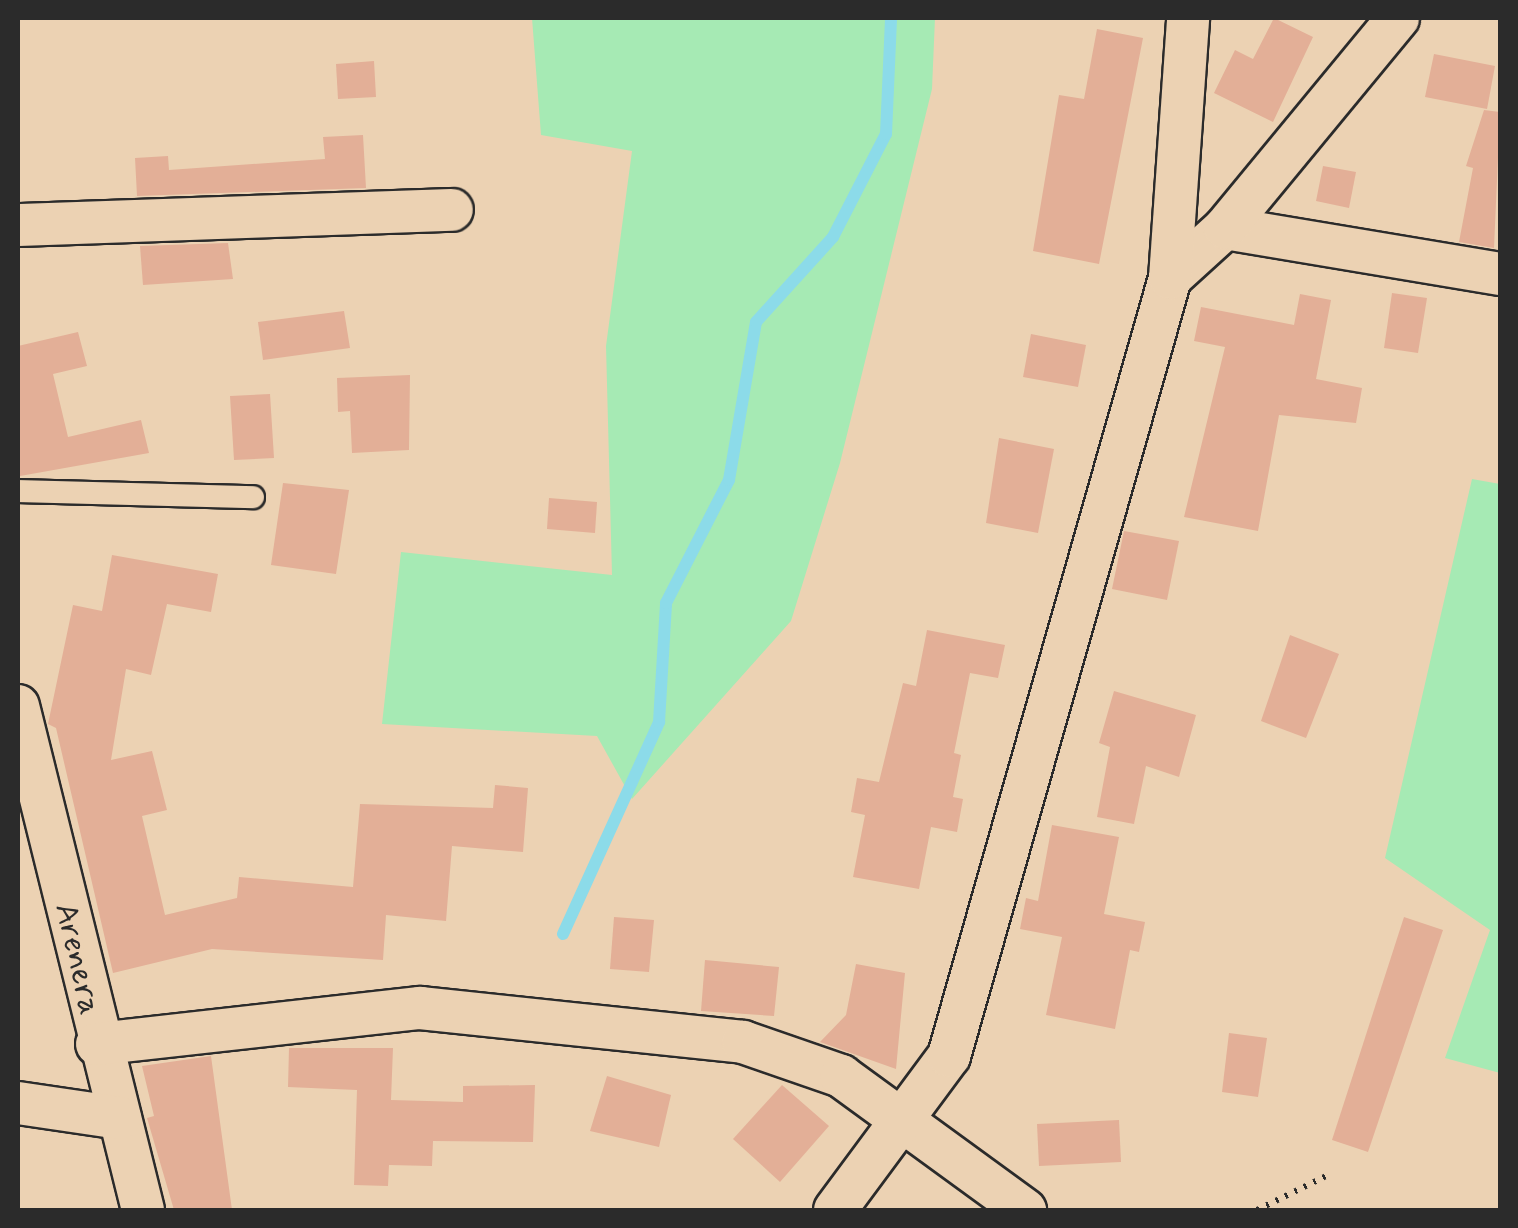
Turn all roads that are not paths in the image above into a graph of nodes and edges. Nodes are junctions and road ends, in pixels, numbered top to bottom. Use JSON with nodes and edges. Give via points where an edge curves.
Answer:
{"nodes":[{"id":1,"x":1188,"y":18,"type":"edge"},
{"id":2,"x":1398,"y":18,"type":"edge"},
{"id":3,"x":452,"y":210,"type":"dead end"},
{"id":4,"x":18,"y":226,"type":"edge"},
{"id":5,"x":1226,"y":228,"type":"junction"},
{"id":6,"x":1500,"y":274,"type":"edge"},
{"id":7,"x":1170,"y":278,"type":"junction"},
{"id":8,"x":18,"y":490,"type":"edge"},
{"id":9,"x":253,"y":497,"type":"dead end"},
{"id":10,"x":18,"y":706,"type":"edge"},
{"id":11,"x":97,"y":1044,"type":"junction"},
{"id":12,"x":18,"y":1104,"type":"edge"},
{"id":13,"x":120,"y":1118,"type":"junction"},
{"id":14,"x":906,"y":1123,"type":"junction"},
{"id":15,"x":143,"y":1210,"type":"edge"},
{"id":16,"x":835,"y":1210,"type":"edge"},
{"id":17,"x":1025,"y":1210,"type":"edge"}],
"edges":[{"from":1,"to":7,"type":"street"},
{"from":2,"to":5,"type":"street"},
{"from":3,"to":4,"type":"street"},
{"from":5,"to":6,"type":"street"},
{"from":5,"to":7,"type":"street"},
{"from":7,"to":14,"type":"street","via":[[949,1056]]},
{"from":8,"to":9,"type":"lane"},
{"from":10,"to":11,"type":"street","name":"Arenera"},
{"from":11,"to":13,"type":"street","name":"Arenera"},
{"from":11,"to":14,"type":"street","via":[[420,1008],[743,1042],[840,1076]]},
{"from":12,"to":13,"type":"street"},
{"from":13,"to":15,"type":"street","name":"Arenera"},
{"from":14,"to":16,"type":"street"},
{"from":14,"to":17,"type":"street"}]}
